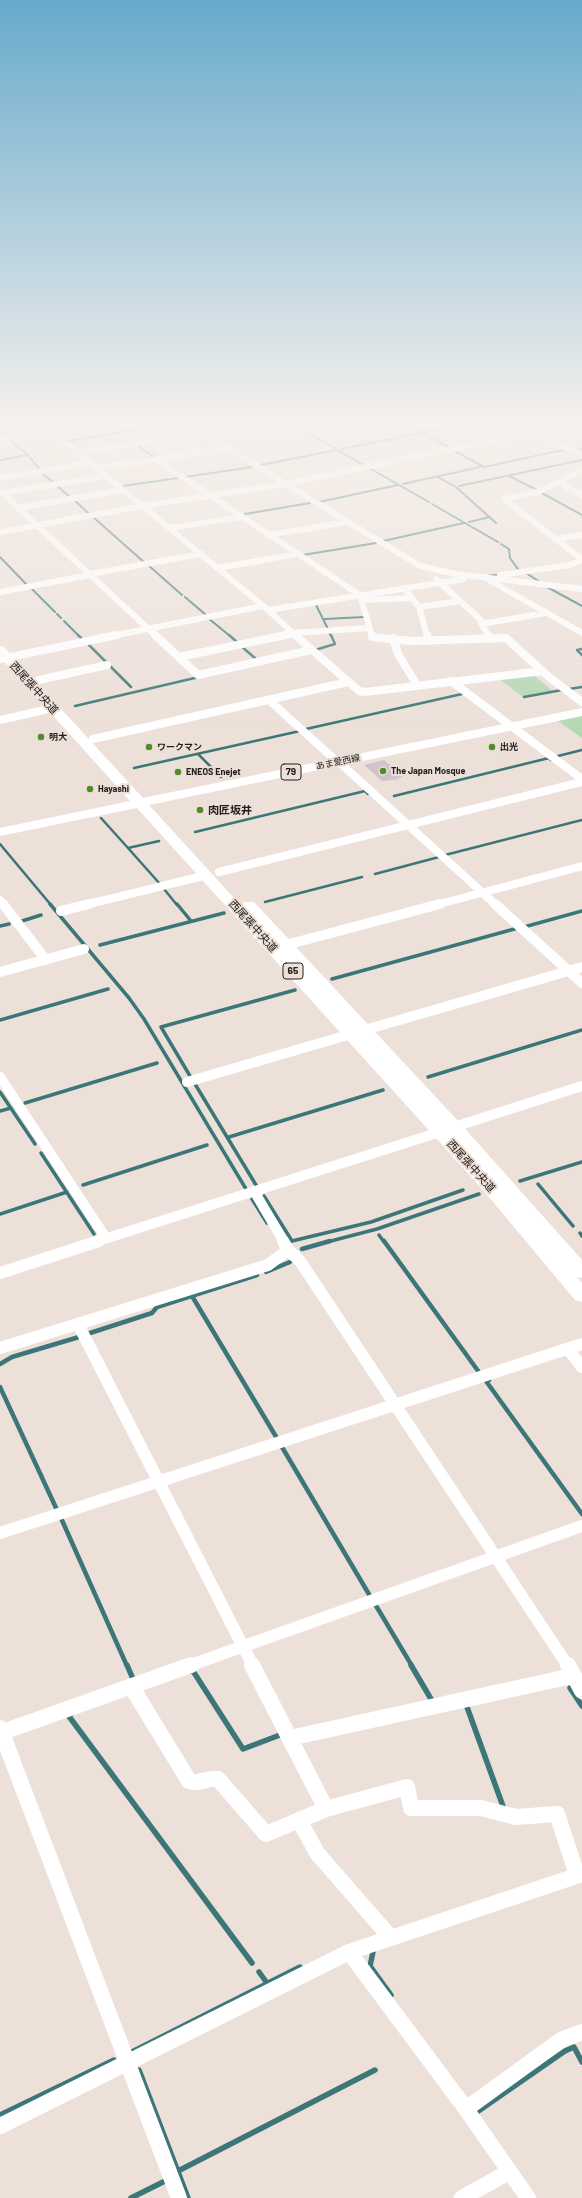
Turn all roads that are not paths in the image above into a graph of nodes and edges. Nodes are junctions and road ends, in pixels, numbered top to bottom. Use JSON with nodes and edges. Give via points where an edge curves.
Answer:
{"nodes":[{"id":1,"x":37,"y":525,"type":"joint"},
{"id":2,"x":166,"y":525,"type":"edge"},
{"id":3,"x":192,"y":525,"type":"edge"},
{"id":4,"x":252,"y":525,"type":"edge"},
{"id":5,"x":331,"y":525,"type":"edge"},
{"id":6,"x":351,"y":525,"type":"edge"},
{"id":7,"x":537,"y":525,"type":"edge"},
{"id":8,"x":170,"y":528,"type":"junction"},
{"id":9,"x":0,"y":532,"type":"edge"},
{"id":10,"x":268,"y":535,"type":"junction"},
{"id":11,"x":582,"y":535,"type":"edge"},
{"id":12,"x":555,"y":539,"type":"junction"},
{"id":13,"x":201,"y":554,"type":"junction"},
{"id":14,"x":298,"y":554,"type":"junction"},
{"id":15,"x":582,"y":560,"type":"edge"},
{"id":16,"x":575,"y":563,"type":"junction"},
{"id":17,"x":217,"y":568,"type":"junction"},
{"id":18,"x":582,"y":568,"type":"edge"},
{"id":19,"x":431,"y":570,"type":"junction"},
{"id":20,"x":90,"y":575,"type":"junction"},
{"id":21,"x":478,"y":577,"type":"junction"},
{"id":22,"x":488,"y":578,"type":"junction"},
{"id":23,"x":440,"y":582,"type":"junction"},
{"id":24,"x":404,"y":588,"type":"junction"},
{"id":25,"x":582,"y":589,"type":"edge"},
{"id":26,"x":0,"y":592,"type":"edge"},
{"id":27,"x":361,"y":597,"type":"junction"},
{"id":28,"x":412,"y":598,"type":"junction"},
{"id":29,"x":460,"y":601,"type":"junction"},
{"id":30,"x":419,"y":607,"type":"junction"},
{"id":31,"x":266,"y":608,"type":"junction"},
{"id":32,"x":546,"y":612,"type":"junction"},
{"id":33,"x":481,"y":624,"type":"junction"},
{"id":34,"x":148,"y":628,"type":"junction"},
{"id":35,"x":369,"y":628,"type":"junction"},
{"id":36,"x":582,"y":633,"type":"edge"},
{"id":37,"x":293,"y":634,"type":"junction"},
{"id":38,"x":0,"y":637,"type":"edge"},
{"id":39,"x":393,"y":638,"type":"junction"},
{"id":40,"x":490,"y":638,"type":"junction"},
{"id":41,"x":428,"y":641,"type":"junction"},
{"id":42,"x":311,"y":650,"type":"junction"},
{"id":43,"x":6,"y":656,"type":"edge"},
{"id":44,"x":179,"y":657,"type":"junction"},
{"id":45,"x":107,"y":665,"type":"dead end"},
{"id":46,"x":543,"y":672,"type":"junction"},
{"id":47,"x":39,"y":680,"type":"junction"},
{"id":48,"x":451,"y":681,"type":"junction"},
{"id":49,"x":348,"y":682,"type":"junction"},
{"id":50,"x":417,"y":685,"type":"junction"},
{"id":51,"x":269,"y":700,"type":"junction"},
{"id":52,"x":582,"y":702,"type":"edge"},
{"id":53,"x":582,"y":707,"type":"edge"},
{"id":54,"x":53,"y":708,"type":"junction"},
{"id":55,"x":582,"y":712,"type":"edge"},
{"id":56,"x":1,"y":719,"type":"edge"},
{"id":57,"x":509,"y":724,"type":"junction"},
{"id":58,"x":93,"y":739,"type":"junction"},
{"id":59,"x":336,"y":760,"type":"junction"},
{"id":60,"x":582,"y":780,"type":"edge"},
{"id":61,"x":144,"y":800,"type":"junction"},
{"id":62,"x":408,"y":825,"type":"junction"},
{"id":63,"x":0,"y":827,"type":"edge"},
{"id":64,"x":0,"y":832,"type":"edge"},
{"id":65,"x":582,"y":866,"type":"edge"},
{"id":66,"x":213,"y":874,"type":"junction"},
{"id":67,"x":482,"y":892,"type":"junction"},
{"id":68,"x":0,"y":900,"type":"edge"},
{"id":69,"x":61,"y":911,"type":"dead end"},
{"id":70,"x":286,"y":945,"type":"junction"},
{"id":71,"x":84,"y":950,"type":"dead end"},
{"id":72,"x":46,"y":960,"type":"junction"},
{"id":73,"x":582,"y":967,"type":"edge"},
{"id":74,"x":569,"y":971,"type":"junction"},
{"id":75,"x":0,"y":972,"type":"edge"},
{"id":76,"x":582,"y":983,"type":"edge"},
{"id":77,"x":358,"y":1032,"type":"junction"},
{"id":78,"x":0,"y":1077,"type":"edge"},
{"id":79,"x":187,"y":1082,"type":"dead end"},
{"id":80,"x":582,"y":1086,"type":"edge"},
{"id":81,"x":447,"y":1129,"type":"junction"},
{"id":82,"x":254,"y":1190,"type":"junction"},
{"id":83,"x":106,"y":1238,"type":"junction"},
{"id":84,"x":288,"y":1250,"type":"junction"},
{"id":85,"x":582,"y":1272,"type":"edge"},
{"id":86,"x":0,"y":1273,"type":"edge"},
{"id":87,"x":582,"y":1295,"type":"edge"},
{"id":88,"x":78,"y":1324,"type":"junction"},
{"id":89,"x":582,"y":1344,"type":"edge"},
{"id":90,"x":0,"y":1348,"type":"edge"},
{"id":91,"x":568,"y":1349,"type":"junction"},
{"id":92,"x":582,"y":1367,"type":"edge"},
{"id":93,"x":396,"y":1405,"type":"junction"},
{"id":94,"x":160,"y":1481,"type":"junction"},
{"id":95,"x":582,"y":1526,"type":"edge"},
{"id":96,"x":0,"y":1533,"type":"edge"},
{"id":97,"x":495,"y":1557,"type":"junction"},
{"id":98,"x":244,"y":1645,"type":"junction"},
{"id":99,"x":572,"y":1676,"type":"junction"},
{"id":100,"x":131,"y":1686,"type":"junction"},
{"id":101,"x":582,"y":1691,"type":"edge"},
{"id":102,"x":0,"y":1731,"type":"edge"},
{"id":103,"x":290,"y":1738,"type":"junction"},
{"id":104,"x":326,"y":1809,"type":"junction"},
{"id":105,"x":300,"y":1820,"type":"junction"},
{"id":106,"x":580,"y":1875,"type":"edge"},
{"id":107,"x":391,"y":1938,"type":"junction"},
{"id":108,"x":349,"y":1952,"type":"junction"},
{"id":109,"x":582,"y":2032,"type":"edge"},
{"id":110,"x":127,"y":2063,"type":"junction"},
{"id":111,"x":466,"y":2110,"type":"junction"},
{"id":112,"x":0,"y":2126,"type":"edge"},
{"id":113,"x":509,"y":2172,"type":"junction"},
{"id":114,"x":179,"y":2198,"type":"edge"},
{"id":115,"x":462,"y":2198,"type":"edge"},
{"id":116,"x":528,"y":2198,"type":"edge"}],
"edges":[{"from":1,"to":9,"type":"street"},
{"from":1,"to":20,"type":"street"},
{"from":2,"to":8,"type":"street"},
{"from":3,"to":8,"type":"street"},
{"from":4,"to":10,"type":"street"},
{"from":5,"to":10,"type":"street"},
{"from":6,"to":19,"type":"street","via":[[413,563]]},
{"from":7,"to":12,"type":"street"},
{"from":8,"to":13,"type":"street"},
{"from":10,"to":14,"type":"street"},
{"from":11,"to":12,"type":"street"},
{"from":12,"to":15,"type":"street"},
{"from":13,"to":17,"type":"street"},
{"from":13,"to":20,"type":"street"},
{"from":14,"to":17,"type":"street"},
{"from":14,"to":27,"type":"street"},
{"from":15,"to":16,"type":"street"},
{"from":16,"to":18,"type":"street"},
{"from":16,"to":22,"type":"street"},
{"from":17,"to":31,"type":"street"},
{"from":19,"to":21,"type":"street"},
{"from":19,"to":23,"type":"street","via":[[428,571]]},
{"from":20,"to":26,"type":"street"},
{"from":20,"to":34,"type":"street"},
{"from":21,"to":22,"type":"street"},
{"from":21,"to":23,"type":"street"},
{"from":22,"to":25,"type":"street"},
{"from":22,"to":32,"type":"street"},
{"from":23,"to":24,"type":"street"},
{"from":23,"to":29,"type":"street"},
{"from":24,"to":27,"type":"street"},
{"from":24,"to":28,"type":"street"},
{"from":27,"to":28,"type":"street"},
{"from":27,"to":31,"type":"street"},
{"from":27,"to":35,"type":"street"},
{"from":28,"to":30,"type":"street"},
{"from":29,"to":30,"type":"street"},
{"from":29,"to":33,"type":"street","via":[[482,621]]},
{"from":30,"to":41,"type":"street"},
{"from":31,"to":34,"type":"street"},
{"from":31,"to":37,"type":"street"},
{"from":32,"to":33,"type":"street"},
{"from":32,"to":36,"type":"street"},
{"from":33,"to":40,"type":"street"},
{"from":34,"to":43,"type":"street"},
{"from":34,"to":44,"type":"street"},
{"from":35,"to":37,"type":"street"},
{"from":35,"to":39,"type":"street","via":[[372,637]]},
{"from":37,"to":42,"type":"street"},
{"from":37,"to":44,"type":"street"},
{"from":38,"to":43,"type":"main road","name":"西尾張中央道","number":"65"},
{"from":39,"to":41,"type":"street"},
{"from":39,"to":50,"type":"street","via":[[398,654]]},
{"from":40,"to":41,"type":"street"},
{"from":40,"to":46,"type":"street","via":[[506,638]]},
{"from":42,"to":44,"type":"street","via":[[198,675]]},
{"from":42,"to":49,"type":"street"},
{"from":43,"to":47,"type":"main road","name":"西尾張中央道","number":"65"},
{"from":43,"to":54,"type":"main road","name":"西尾張中央道","number":"65"},
{"from":45,"to":47,"type":"street"},
{"from":46,"to":48,"type":"street"},
{"from":46,"to":52,"type":"street"},
{"from":47,"to":58,"type":"main road","name":"西尾張中央道","number":"65"},
{"from":48,"to":50,"type":"street"},
{"from":48,"to":57,"type":"street"},
{"from":49,"to":50,"type":"street","via":[[359,691],[365,692]]},
{"from":49,"to":51,"type":"street"},
{"from":51,"to":58,"type":"street"},
{"from":51,"to":59,"type":"street"},
{"from":53,"to":57,"type":"main road","name":"あま愛西線","number":"79"},
{"from":54,"to":56,"type":"street"},
{"from":54,"to":61,"type":"main road","name":"西尾張中央道","number":"65"},
{"from":55,"to":57,"type":"main road","name":"あま愛西線","number":"79"},
{"from":57,"to":59,"type":"main road","name":"あま愛西線","number":"79"},
{"from":57,"to":60,"type":"street"},
{"from":58,"to":61,"type":"main road","name":"西尾張中央道","number":"65"},
{"from":59,"to":61,"type":"main road","name":"あま愛西線","number":"79"},
{"from":59,"to":62,"type":"street"},
{"from":60,"to":62,"type":"street"},
{"from":61,"to":63,"type":"main road","name":"あま愛西線","number":"79"},
{"from":61,"to":64,"type":"main road","name":"あま愛西線","number":"79"},
{"from":61,"to":66,"type":"main road","name":"西尾張中央道","number":"65"},
{"from":62,"to":66,"type":"street"},
{"from":62,"to":67,"type":"street"},
{"from":65,"to":67,"type":"street"},
{"from":66,"to":69,"type":"street"},
{"from":66,"to":70,"type":"main road","name":"西尾張中央道","number":"65"},
{"from":66,"to":77,"type":"main road","name":"西尾張中央道","number":"65"},
{"from":67,"to":70,"type":"street"},
{"from":67,"to":74,"type":"street"},
{"from":68,"to":72,"type":"street"},
{"from":70,"to":77,"type":"main road","name":"西尾張中央道","number":"65"},
{"from":71,"to":72,"type":"street"},
{"from":72,"to":75,"type":"street"},
{"from":73,"to":74,"type":"street"},
{"from":74,"to":76,"type":"street"},
{"from":74,"to":77,"type":"street"},
{"from":77,"to":79,"type":"street"},
{"from":77,"to":81,"type":"main road","name":"西尾張中央道","number":"65"},
{"from":78,"to":83,"type":"street"},
{"from":80,"to":81,"type":"street"},
{"from":81,"to":82,"type":"street"},
{"from":81,"to":85,"type":"main road","name":"西尾張中央道","number":"65"},
{"from":81,"to":87,"type":"main road","name":"西尾張中央道","number":"65","via":[[489,1186]]},
{"from":82,"to":83,"type":"street"},
{"from":82,"to":84,"type":"street"},
{"from":83,"to":86,"type":"street"},
{"from":84,"to":88,"type":"street","via":[[268,1265]]},
{"from":84,"to":93,"type":"street","via":[[300,1261]]},
{"from":88,"to":90,"type":"street"},
{"from":88,"to":94,"type":"street"},
{"from":89,"to":91,"type":"street"},
{"from":91,"to":92,"type":"street"},
{"from":91,"to":93,"type":"street"},
{"from":93,"to":94,"type":"street"},
{"from":93,"to":97,"type":"street"},
{"from":94,"to":96,"type":"street"},
{"from":94,"to":98,"type":"street"},
{"from":95,"to":97,"type":"street"},
{"from":97,"to":98,"type":"street"},
{"from":97,"to":99,"type":"street"},
{"from":98,"to":100,"type":"street"},
{"from":98,"to":103,"type":"street"},
{"from":99,"to":101,"type":"street"},
{"from":99,"to":103,"type":"street"},
{"from":100,"to":102,"type":"street"},
{"from":100,"to":105,"type":"street","via":[[189,1781],[194,1783],[218,1779],[266,1834]]},
{"from":102,"to":110,"type":"street"},
{"from":103,"to":104,"type":"street"},
{"from":104,"to":105,"type":"street"},
{"from":104,"to":106,"type":"street","via":[[407,1787],[411,1808],[481,1808],[516,1817],[557,1814]]},
{"from":105,"to":107,"type":"street","via":[[317,1853]]},
{"from":106,"to":107,"type":"street"},
{"from":107,"to":108,"type":"street"},
{"from":108,"to":110,"type":"street"},
{"from":108,"to":111,"type":"street"},
{"from":109,"to":111,"type":"street","via":[[561,2040]]},
{"from":110,"to":112,"type":"street"},
{"from":110,"to":114,"type":"street"},
{"from":111,"to":113,"type":"street"},
{"from":113,"to":115,"type":"street"},
{"from":113,"to":116,"type":"street"}]}
